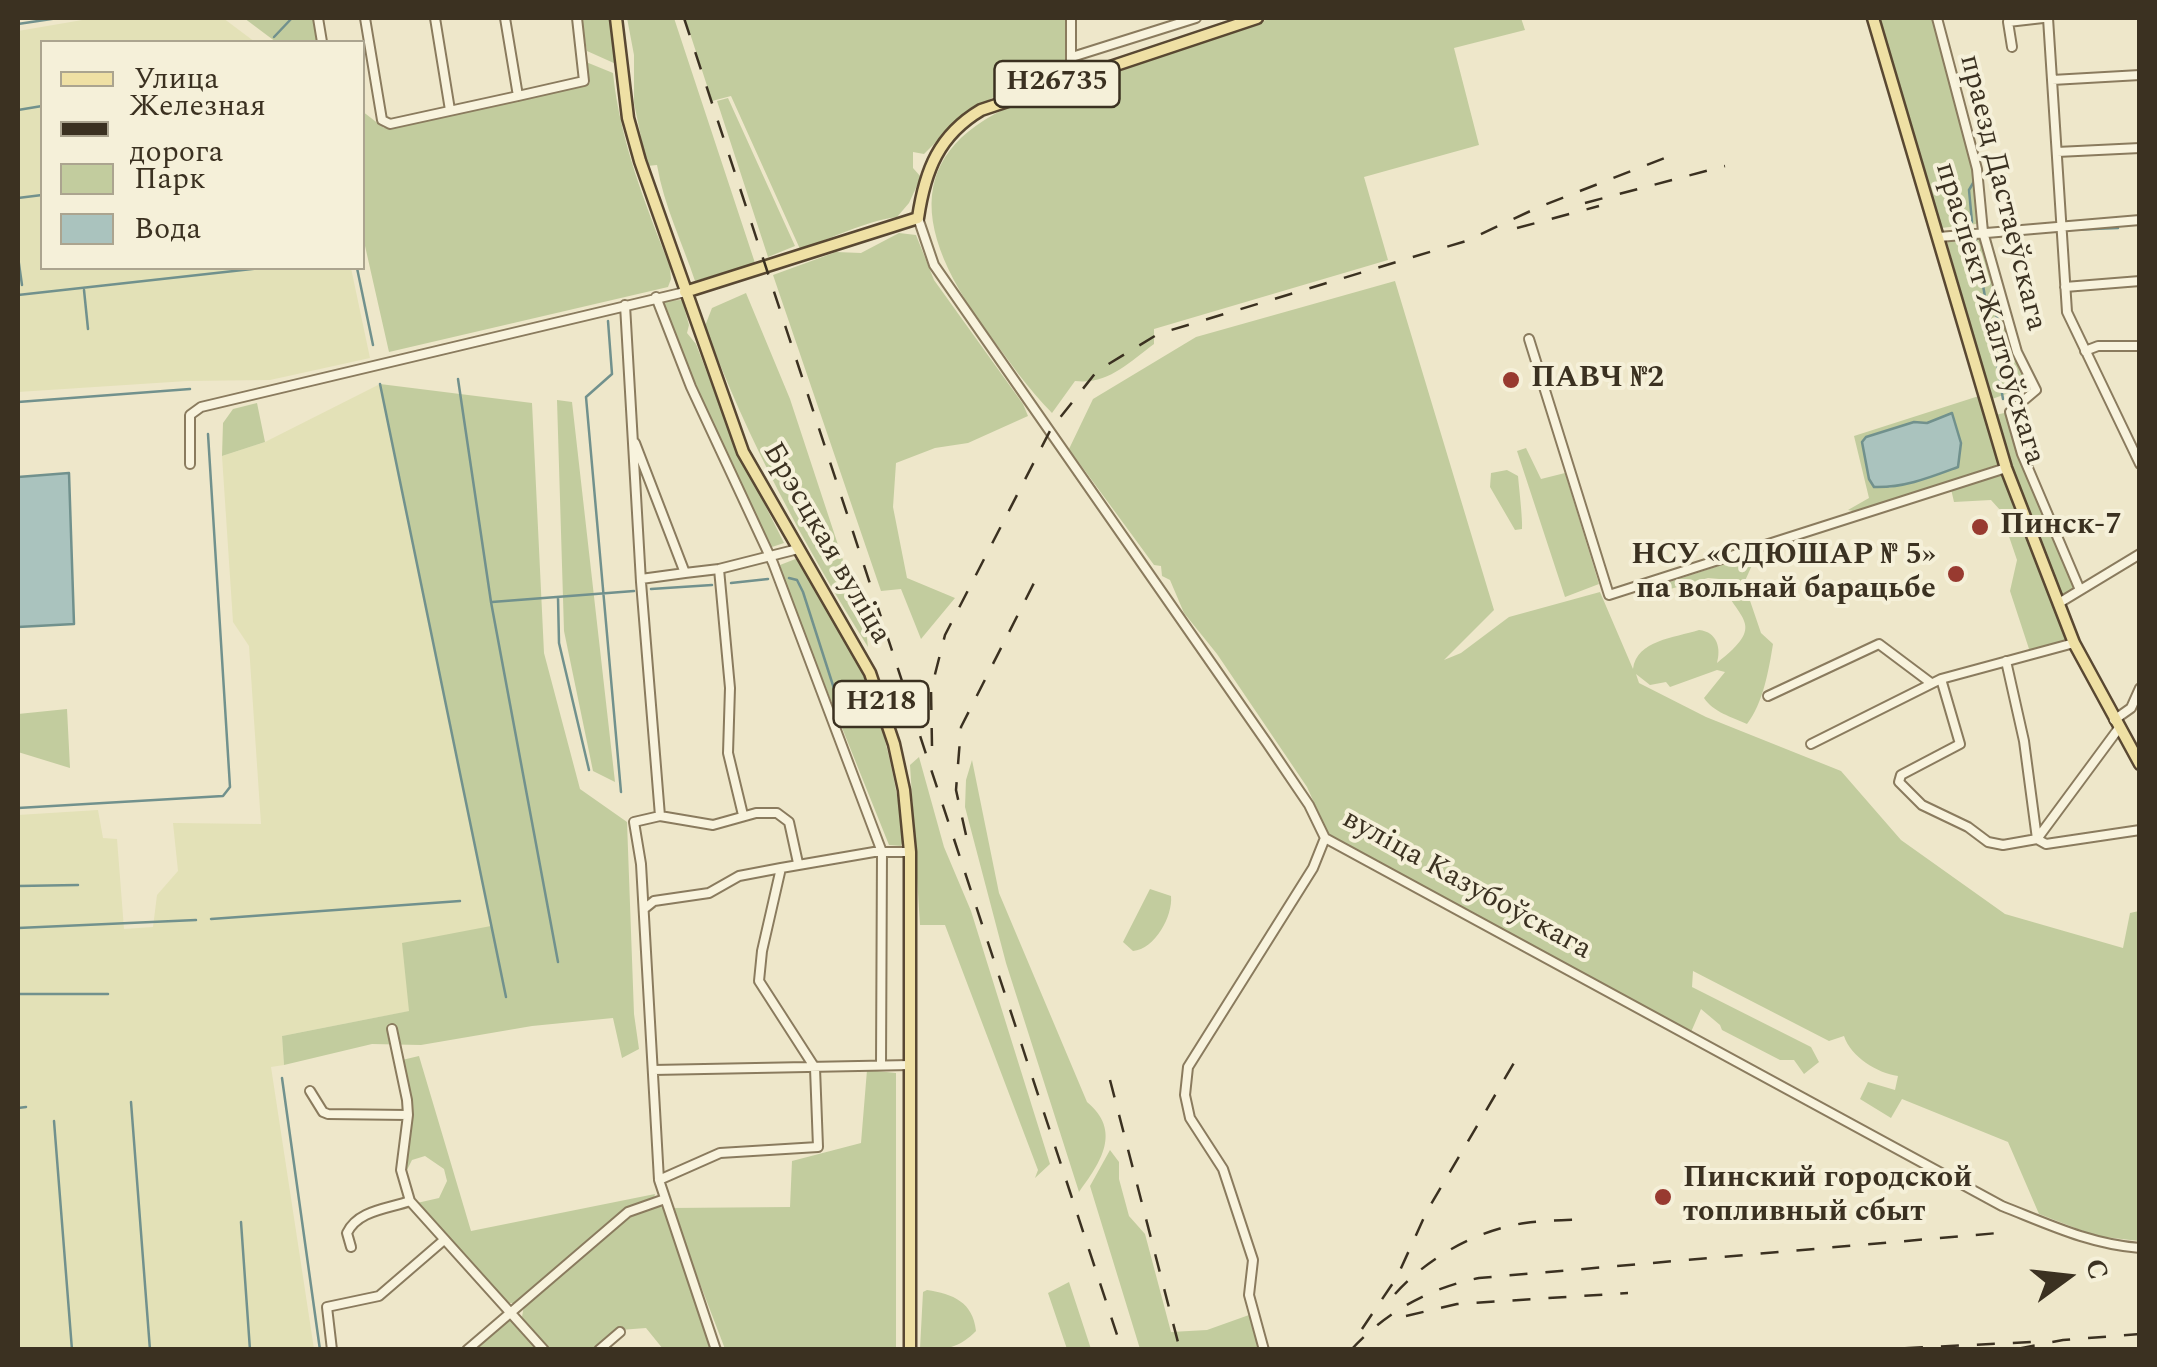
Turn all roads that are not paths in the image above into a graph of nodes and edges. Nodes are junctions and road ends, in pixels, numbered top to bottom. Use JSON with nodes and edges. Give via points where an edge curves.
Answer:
{"nodes":[{"id":1,"x":365,"y":18,"type":"edge"},
{"id":2,"x":435,"y":18,"type":"edge"},
{"id":3,"x":505,"y":18,"type":"edge"},
{"id":4,"x":577,"y":18,"type":"edge"},
{"id":5,"x":616,"y":18,"type":"edge"},
{"id":6,"x":1071,"y":18,"type":"edge"},
{"id":7,"x":1196,"y":18,"type":"edge"},
{"id":8,"x":1257,"y":18,"type":"edge"},
{"id":9,"x":1873,"y":18,"type":"edge"},
{"id":10,"x":1937,"y":18,"type":"edge"},
{"id":11,"x":2045,"y":18,"type":"edge"},
{"id":12,"x":2008,"y":20,"type":"edge"},
{"id":13,"x":1179,"y":22,"type":"junction"},
{"id":14,"x":1186,"y":42,"type":"junction"},
{"id":15,"x":2012,"y":47,"type":"dead end"},
{"id":16,"x":1072,"y":57,"type":"junction"},
{"id":17,"x":2140,"y":75,"type":"edge"},
{"id":18,"x":1071,"y":79,"type":"junction"},
{"id":19,"x":2052,"y":80,"type":"junction"},
{"id":20,"x":518,"y":96,"type":"junction"},
{"id":21,"x":450,"y":110,"type":"junction"},
{"id":22,"x":2140,"y":148,"type":"edge"},
{"id":23,"x":2057,"y":152,"type":"junction"},
{"id":24,"x":918,"y":218,"type":"junction"},
{"id":25,"x":2140,"y":220,"type":"edge"},
{"id":26,"x":2060,"y":224,"type":"junction"},
{"id":27,"x":1983,"y":232,"type":"junction"},
{"id":28,"x":1939,"y":237,"type":"junction"},
{"id":29,"x":2140,"y":281,"type":"edge"},
{"id":30,"x":2065,"y":287,"type":"junction"},
{"id":31,"x":684,"y":292,"type":"junction"},
{"id":32,"x":656,"y":297,"type":"junction"},
{"id":33,"x":625,"y":305,"type":"junction"},
{"id":34,"x":1530,"y":339,"type":"dead end"},
{"id":35,"x":2140,"y":346,"type":"edge"},
{"id":36,"x":2086,"y":351,"type":"junction"},
{"id":37,"x":632,"y":434,"type":"junction"},
{"id":38,"x":190,"y":464,"type":"dead end"},
{"id":39,"x":2140,"y":464,"type":"edge"},
{"id":40,"x":2006,"y":468,"type":"junction"},
{"id":41,"x":798,"y":550,"type":"junction"},
{"id":42,"x":2140,"y":554,"type":"edge"},
{"id":43,"x":770,"y":556,"type":"junction"},
{"id":44,"x":718,"y":570,"type":"junction"},
{"id":45,"x":685,"y":573,"type":"junction"},
{"id":46,"x":641,"y":579,"type":"junction"},
{"id":47,"x":2080,"y":590,"type":"junction"},
{"id":48,"x":2059,"y":603,"type":"junction"},
{"id":49,"x":2074,"y":643,"type":"junction"},
{"id":50,"x":2006,"y":662,"type":"junction"},
{"id":51,"x":1941,"y":679,"type":"junction"},
{"id":52,"x":1932,"y":683,"type":"junction"},
{"id":53,"x":2140,"y":688,"type":"edge"},
{"id":54,"x":1768,"y":696,"type":"dead end"},
{"id":55,"x":2135,"y":707,"type":"edge"},
{"id":56,"x":2116,"y":724,"type":"junction"},
{"id":57,"x":1811,"y":744,"type":"dead end"},
{"id":58,"x":2140,"y":764,"type":"edge"},
{"id":59,"x":660,"y":816,"type":"junction"},
{"id":60,"x":743,"y":816,"type":"junction"},
{"id":61,"x":2140,"y":830,"type":"edge"},
{"id":62,"x":1325,"y":838,"type":"junction"},
{"id":63,"x":2037,"y":839,"type":"junction"},
{"id":64,"x":882,"y":852,"type":"junction"},
{"id":65,"x":910,"y":852,"type":"junction"},
{"id":66,"x":798,"y":863,"type":"junction"},
{"id":67,"x":781,"y":868,"type":"junction"},
{"id":68,"x":644,"y":910,"type":"junction"},
{"id":69,"x":392,"y":1029,"type":"dead end"},
{"id":70,"x":881,"y":1065,"type":"junction"},
{"id":71,"x":910,"y":1066,"type":"junction"},
{"id":72,"x":815,"y":1068,"type":"junction"},
{"id":73,"x":653,"y":1070,"type":"junction"},
{"id":74,"x":310,"y":1092,"type":"dead end"},
{"id":75,"x":408,"y":1115,"type":"junction"},
{"id":76,"x":659,"y":1180,"type":"junction"},
{"id":77,"x":665,"y":1199,"type":"junction"},
{"id":78,"x":410,"y":1201,"type":"junction"},
{"id":79,"x":444,"y":1240,"type":"junction"},
{"id":80,"x":350,"y":1247,"type":"dead end"},
{"id":81,"x":2140,"y":1248,"type":"edge"},
{"id":82,"x":512,"y":1313,"type":"junction"},
{"id":83,"x":620,"y":1332,"type":"dead end"},
{"id":84,"x":332,"y":1350,"type":"edge"},
{"id":85,"x":466,"y":1350,"type":"edge"},
{"id":86,"x":544,"y":1350,"type":"edge"},
{"id":87,"x":599,"y":1350,"type":"edge"},
{"id":88,"x":716,"y":1350,"type":"edge"},
{"id":89,"x":910,"y":1350,"type":"edge"},
{"id":90,"x":1264,"y":1350,"type":"edge"}],
"edges":[{"from":1,"to":21,"type":"street","via":[[382,120],[390,124]]},
{"from":2,"to":21,"type":"street"},
{"from":3,"to":20,"type":"street"},
{"from":4,"to":20,"type":"street","via":[[584,81]]},
{"from":5,"to":31,"type":"main road","name":"Брэсцкая вуліца","number":"Н218","via":[[628,118]]},
{"from":6,"to":16,"type":"street"},
{"from":7,"to":13,"type":"street"},
{"from":8,"to":14,"type":"main road","number":"Н26735"},
{"from":9,"to":28,"type":"main road","name":"праспект Жалтоўскага"},
{"from":10,"to":27,"type":"street","name":"праезд Дастаеўскага","via":[[1977,169]]},
{"from":11,"to":12,"type":"street"},
{"from":11,"to":19,"type":"street"},
{"from":12,"to":15,"type":"street"},
{"from":13,"to":14,"type":"street"},
{"from":13,"to":16,"type":"street"},
{"from":14,"to":18,"type":"main road","number":"Н26735"},
{"from":16,"to":18,"type":"street"},
{"from":17,"to":19,"type":"street"},
{"from":18,"to":24,"type":"main road","number":"Н26735","via":[[990,106],[954,130],[928,169]]},
{"from":19,"to":23,"type":"street"},
{"from":20,"to":21,"type":"street"},
{"from":22,"to":23,"type":"street"},
{"from":23,"to":26,"type":"street"},
{"from":24,"to":31,"type":"main road"},
{"from":24,"to":62,"type":"street","name":"вуліца Казубоўскага","via":[[934,266],[1268,743]]},
{"from":25,"to":26,"type":"street"},
{"from":26,"to":27,"type":"street"},
{"from":26,"to":30,"type":"street"},
{"from":27,"to":28,"type":"street"},
{"from":27,"to":47,"type":"street","name":"праезд Дастаеўскага","via":[[2017,352],[2036,390],[2010,412]]},
{"from":28,"to":40,"type":"main road","name":"праспект Жалтоўскага"},
{"from":29,"to":30,"type":"street"},
{"from":30,"to":36,"type":"street","via":[[2067,312]]},
{"from":31,"to":32,"type":"street"},
{"from":31,"to":41,"type":"main road","name":"Брэсцкая вуліца","number":"Н218","via":[[737,438]]},
{"from":32,"to":33,"type":"street"},
{"from":32,"to":43,"type":"street","via":[[690,387]]},
{"from":33,"to":37,"type":"street"},
{"from":33,"to":38,"type":"street","via":[[201,406],[190,415]]},
{"from":34,"to":40,"type":"street","via":[[1609,595]]},
{"from":35,"to":36,"type":"street"},
{"from":36,"to":39,"type":"street"},
{"from":37,"to":45,"type":"street"},
{"from":37,"to":46,"type":"street"},
{"from":40,"to":48,"type":"main road","name":"праспект Жалтоўскага"},
{"from":41,"to":43,"type":"street"},
{"from":41,"to":65,"type":"main road","name":"Брэсцкая вуліца","number":"Н218","via":[[870,673],[901,775]]},
{"from":42,"to":47,"type":"street"},
{"from":43,"to":44,"type":"street"},
{"from":43,"to":64,"type":"street"},
{"from":44,"to":45,"type":"street"},
{"from":44,"to":60,"type":"street","via":[[730,688],[728,753]]},
{"from":45,"to":46,"type":"street"},
{"from":46,"to":59,"type":"street"},
{"from":47,"to":48,"type":"street"},
{"from":48,"to":49,"type":"main road","name":"праспект Жалтоўскага"},
{"from":49,"to":50,"type":"street"},
{"from":49,"to":56,"type":"main road","name":"праспект Жалтоўскага"},
{"from":50,"to":51,"type":"street"},
{"from":50,"to":63,"type":"street"},
{"from":51,"to":52,"type":"street"},
{"from":51,"to":63,"type":"street","via":[[1960,744],[1901,774],[1899,782],[1922,805],[1988,842]]},
{"from":52,"to":54,"type":"street","via":[[1878,644]]},
{"from":52,"to":57,"type":"street"},
{"from":53,"to":55,"type":"street"},
{"from":55,"to":56,"type":"street"},
{"from":56,"to":58,"type":"main road","name":"праспект Жалтоўскага"},
{"from":56,"to":63,"type":"street"},
{"from":59,"to":60,"type":"street","via":[[713,825]]},
{"from":59,"to":68,"type":"street","via":[[634,822]]},
{"from":60,"to":66,"type":"street","via":[[778,813],[788,822]]},
{"from":61,"to":63,"type":"street","via":[[2046,844]]},
{"from":62,"to":81,"type":"street","name":"вуліца Казубоўскага","via":[[2002,1206],[2068,1234]]},
{"from":62,"to":90,"type":"street","via":[[1184,1083],[1190,1118],[1223,1170],[1252,1260],[1248,1295]]},
{"from":64,"to":65,"type":"street"},
{"from":64,"to":66,"type":"street"},
{"from":64,"to":70,"type":"street"},
{"from":65,"to":71,"type":"main road","name":"Брэсцкая вуліца","number":"Н218"},
{"from":66,"to":67,"type":"street"},
{"from":67,"to":68,"type":"street","via":[[738,876],[710,892],[656,900]]},
{"from":67,"to":72,"type":"street","via":[[759,980]]},
{"from":68,"to":73,"type":"street"},
{"from":69,"to":75,"type":"street"},
{"from":70,"to":71,"type":"street"},
{"from":70,"to":72,"type":"street"},
{"from":71,"to":89,"type":"main road","name":"Брэсцкая вуліца","number":"Н218"},
{"from":72,"to":73,"type":"street"},
{"from":72,"to":76,"type":"street","via":[[818,1147],[720,1153]]},
{"from":73,"to":76,"type":"street"},
{"from":74,"to":75,"type":"street","via":[[328,1114]]},
{"from":75,"to":78,"type":"street","via":[[401,1170]]},
{"from":76,"to":77,"type":"street"},
{"from":77,"to":82,"type":"street","via":[[628,1212]]},
{"from":77,"to":88,"type":"street"},
{"from":78,"to":79,"type":"street"},
{"from":78,"to":80,"type":"street","via":[[353,1223]]},
{"from":79,"to":82,"type":"street"},
{"from":79,"to":84,"type":"street","via":[[379,1296],[327,1307]]},
{"from":82,"to":85,"type":"street"},
{"from":82,"to":86,"type":"street"},
{"from":83,"to":87,"type":"street"}]}
